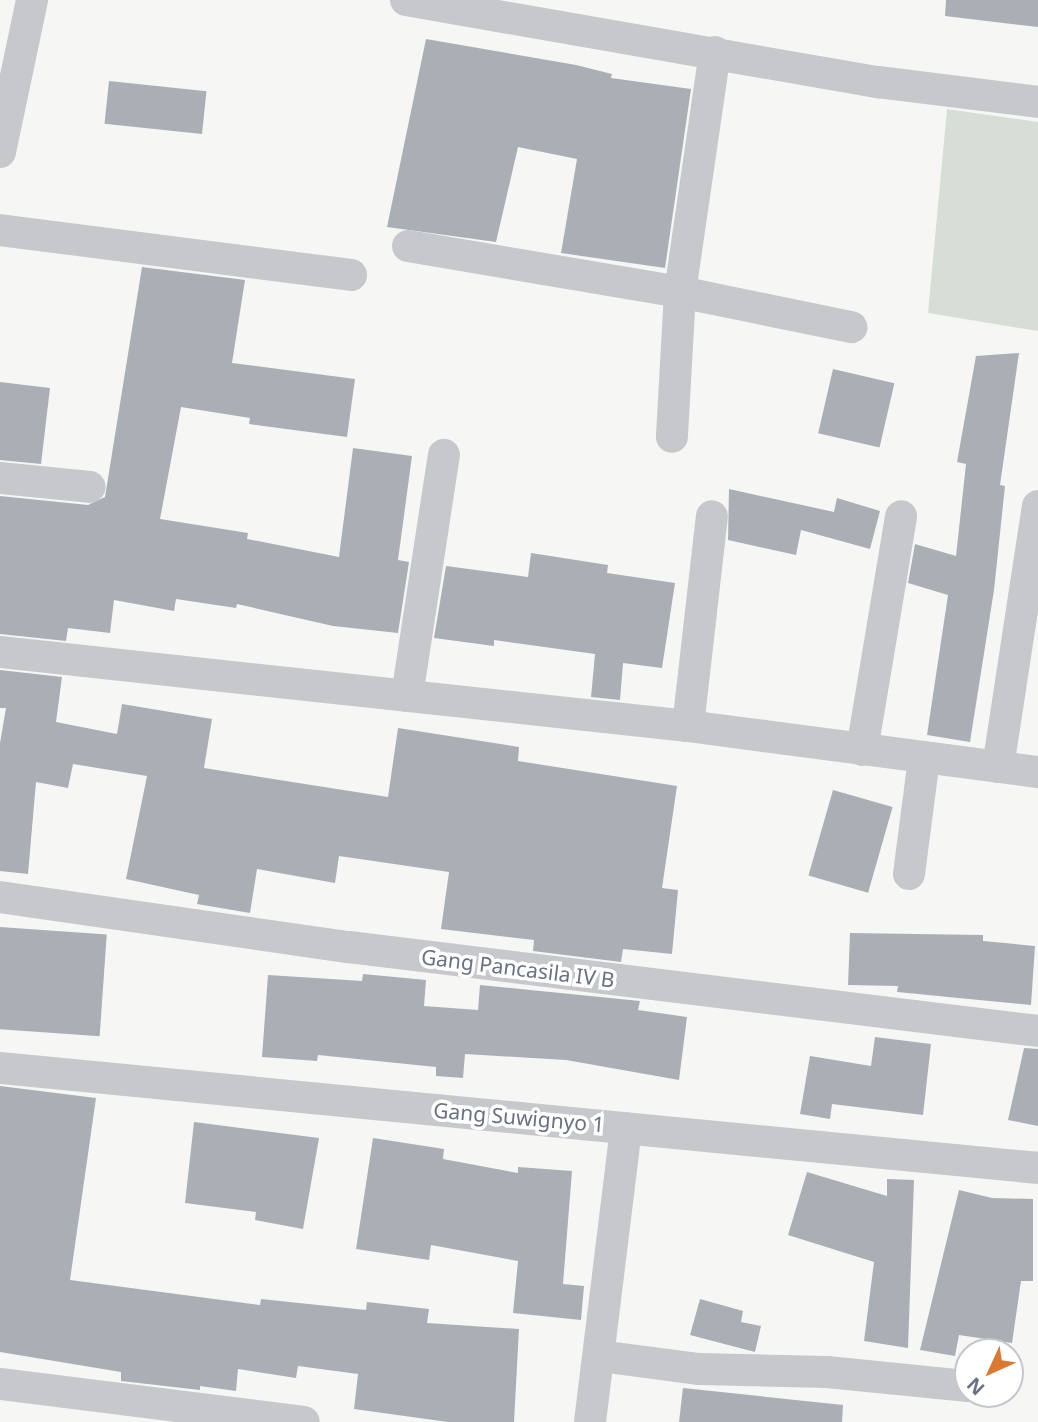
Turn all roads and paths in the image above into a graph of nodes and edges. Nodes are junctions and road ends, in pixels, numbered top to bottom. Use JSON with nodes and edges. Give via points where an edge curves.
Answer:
{"nodes":[{"id":1,"x":32,"y":0,"type":"edge"},
{"id":2,"x":406,"y":0,"type":"edge"},
{"id":3,"x":715,"y":52,"type":"junction"},
{"id":4,"x":7,"y":83,"type":"edge"},
{"id":5,"x":1038,"y":102,"type":"edge"},
{"id":6,"x":0,"y":152,"type":"edge"},
{"id":7,"x":0,"y":230,"type":"edge"},
{"id":8,"x":408,"y":246,"type":"dead end"},
{"id":9,"x":351,"y":275,"type":"dead end"},
{"id":10,"x":680,"y":292,"type":"junction"},
{"id":11,"x":851,"y":327,"type":"dead end"},
{"id":12,"x":672,"y":437,"type":"dead end"},
{"id":13,"x":444,"y":455,"type":"dead end"},
{"id":14,"x":0,"y":478,"type":"edge"},
{"id":15,"x":90,"y":487,"type":"dead end"},
{"id":16,"x":1038,"y":506,"type":"edge"},
{"id":17,"x":712,"y":516,"type":"dead end"},
{"id":18,"x":901,"y":516,"type":"dead end"},
{"id":19,"x":0,"y":652,"type":"edge"},
{"id":20,"x":407,"y":696,"type":"junction"},
{"id":21,"x":688,"y":726,"type":"junction"},
{"id":22,"x":862,"y":750,"type":"junction"},
{"id":23,"x":924,"y":759,"type":"junction"},
{"id":24,"x":998,"y":766,"type":"junction"},
{"id":25,"x":1038,"y":772,"type":"edge"},
{"id":26,"x":909,"y":874,"type":"dead end"},
{"id":27,"x":0,"y":897,"type":"edge"},
{"id":28,"x":1038,"y":1031,"type":"edge"},
{"id":29,"x":0,"y":1068,"type":"edge"},
{"id":30,"x":626,"y":1128,"type":"junction"},
{"id":31,"x":1038,"y":1168,"type":"edge"},
{"id":32,"x":600,"y":1356,"type":"junction"},
{"id":33,"x":0,"y":1384,"type":"edge"},
{"id":34,"x":954,"y":1384,"type":"edge"},
{"id":35,"x":304,"y":1422,"type":"edge"},
{"id":36,"x":590,"y":1422,"type":"edge"}],
"edges":[{"from":1,"to":4,"type":"street"},
{"from":2,"to":3,"type":"street"},
{"from":3,"to":5,"type":"street","via":[[878,82]]},
{"from":3,"to":10,"type":"street"},
{"from":4,"to":6,"type":"street"},
{"from":7,"to":9,"type":"street"},
{"from":8,"to":10,"type":"street"},
{"from":10,"to":11,"type":"street"},
{"from":10,"to":12,"type":"street"},
{"from":13,"to":20,"type":"street"},
{"from":14,"to":15,"type":"street"},
{"from":16,"to":24,"type":"street"},
{"from":17,"to":21,"type":"street"},
{"from":18,"to":22,"type":"street"},
{"from":19,"to":20,"type":"street"},
{"from":20,"to":21,"type":"street"},
{"from":21,"to":22,"type":"street"},
{"from":22,"to":23,"type":"street"},
{"from":23,"to":24,"type":"street"},
{"from":23,"to":26,"type":"street"},
{"from":24,"to":25,"type":"street"},
{"from":27,"to":28,"type":"street","name":"Gang Pancasila IV B","via":[[430,957]]},
{"from":29,"to":30,"type":"street","name":"Gang Suwignyo 1"},
{"from":30,"to":31,"type":"street","name":"Gang Suwignyo 1"},
{"from":30,"to":32,"type":"street"},
{"from":32,"to":34,"type":"street","via":[[699,1369],[827,1372]]},
{"from":32,"to":36,"type":"street"},
{"from":33,"to":35,"type":"street"}]}
